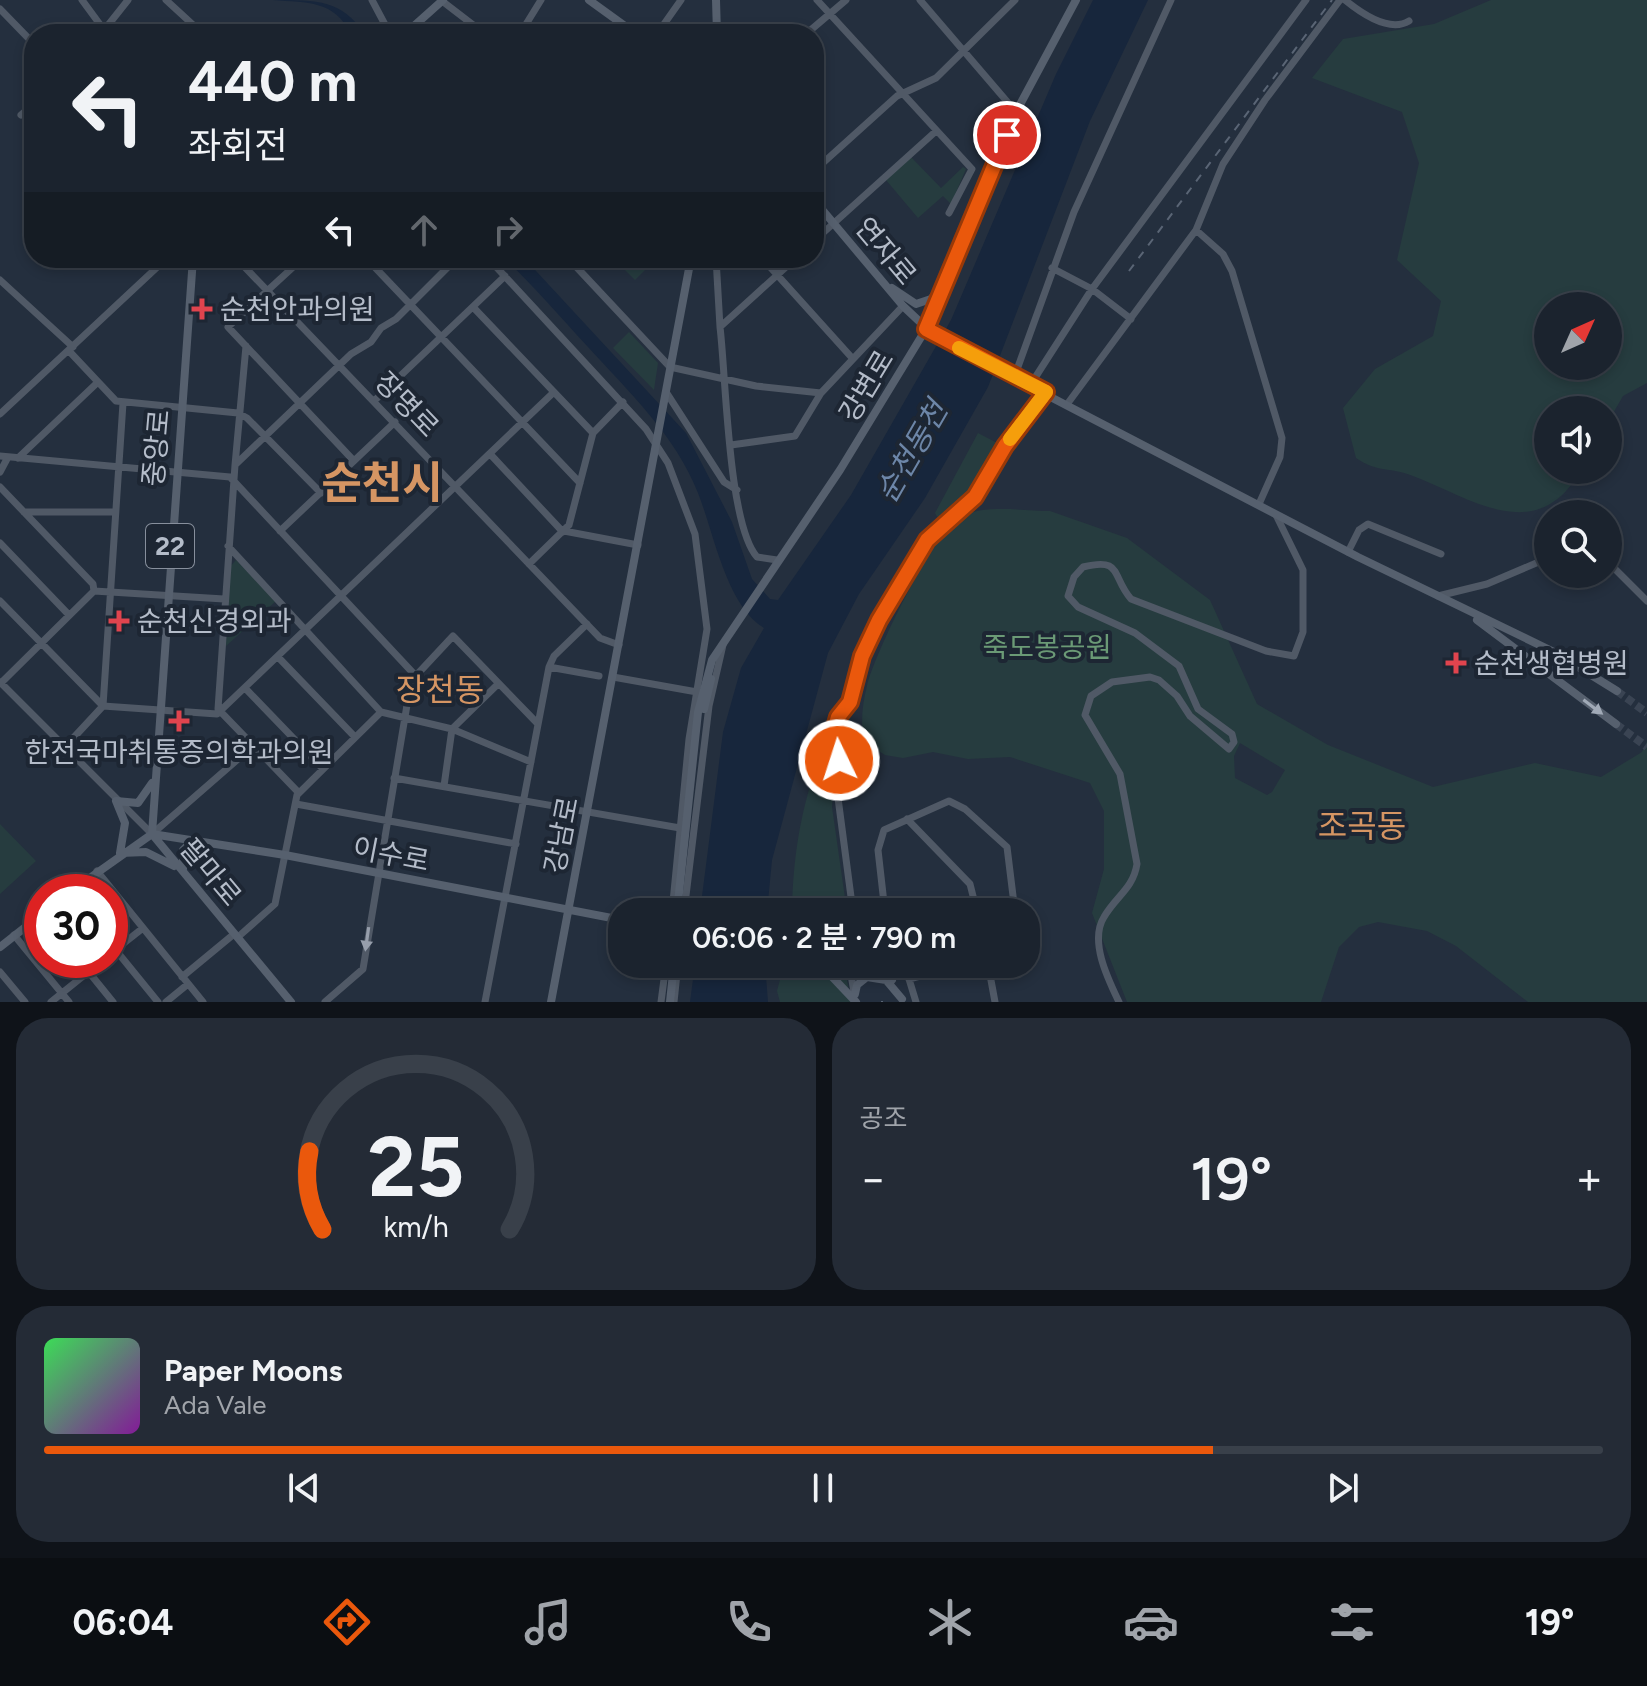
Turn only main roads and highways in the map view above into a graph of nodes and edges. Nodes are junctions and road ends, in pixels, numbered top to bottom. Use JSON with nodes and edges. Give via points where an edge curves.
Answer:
{"nodes":[{"id":1,"x":442,"y":0,"type":"edge"},
{"id":2,"x":589,"y":0,"type":"edge"},
{"id":3,"x":716,"y":0,"type":"edge"},
{"id":4,"x":1076,"y":0,"type":"edge"},
{"id":5,"x":416,"y":24,"type":"edge"},
{"id":6,"x":622,"y":24,"type":"edge"},
{"id":7,"x":717,"y":24,"type":"edge"},
{"id":8,"x":824,"y":212,"type":"edge"},
{"id":9,"x":192,"y":268,"type":"edge"},
{"id":10,"x":689,"y":268,"type":"edge"},
{"id":11,"x":883,"y":281,"type":"junction"},
{"id":12,"x":946,"y":282,"type":"junction"},
{"id":13,"x":926,"y":329,"type":"junction"},
{"id":14,"x":1464,"y":609,"type":"junction"},
{"id":15,"x":723,"y":644,"type":"junction"},
{"id":16,"x":1617,"y":691,"type":"tunnel mouth"},
{"id":17,"x":1616,"y":724,"type":"tunnel mouth"},
{"id":18,"x":155,"y":778,"type":"junction"},
{"id":19,"x":690,"y":803,"type":"junction"},
{"id":20,"x":152,"y":834,"type":"junction"},
{"id":21,"x":193,"y":840,"type":"junction"},
{"id":22,"x":120,"y":853,"type":"junction"},
{"id":23,"x":93,"y":874,"type":"edge"},
{"id":24,"x":185,"y":874,"type":"junction"},
{"id":25,"x":680,"y":898,"type":"edge"},
{"id":26,"x":568,"y":911,"type":"junction"},
{"id":27,"x":608,"y":918,"type":"edge"},
{"id":28,"x":24,"y":928,"type":"edge"},
{"id":29,"x":0,"y":947,"type":"edge"},
{"id":30,"x":671,"y":978,"type":"edge"},
{"id":31,"x":835,"y":978,"type":"edge"},
{"id":32,"x":890,"y":978,"type":"edge"},
{"id":33,"x":856,"y":998,"type":"edge"},
{"id":34,"x":903,"y":1000,"type":"edge"},
{"id":35,"x":291,"y":1002,"type":"edge"},
{"id":36,"x":551,"y":1002,"type":"edge"},
{"id":37,"x":668,"y":1002,"type":"edge"}],
"edges":[{"from":1,"to":5,"type":"main road"},
{"from":2,"to":6,"type":"main road"},
{"from":3,"to":7,"type":"main road"},
{"from":4,"to":12,"type":"main road","name":"강변로","via":[[1016,112]]},
{"from":8,"to":11,"type":"main road","name":"연자로"},
{"from":9,"to":18,"type":"main road","name":"중앙로","number":"22"},
{"from":10,"to":26,"type":"main road","name":"강남로"},
{"from":11,"to":12,"type":"main road","via":[[916,304],[931,299]]},
{"from":11,"to":13,"type":"main road","name":"연자로"},
{"from":12,"to":13,"type":"main road","name":"강변로"},
{"from":13,"to":14,"type":"main road","name":"연자로"},
{"from":13,"to":15,"type":"main road","name":"강변로","via":[[847,459]]},
{"from":14,"to":16,"type":"main road","via":[[1554,652]]},
{"from":14,"to":17,"type":"main road","one_way":true},
{"from":15,"to":19,"type":"main road","via":[[705,703]]},
{"from":15,"to":19,"type":"main road","via":[[707,673],[698,712]]},
{"from":18,"to":20,"type":"main road","name":"중앙로","number":"22"},
{"from":18,"to":22,"type":"main road","via":[[138,803],[116,801],[125,823]]},
{"from":19,"to":25,"type":"main road"},
{"from":20,"to":21,"type":"main road","name":"이수로"},
{"from":20,"to":22,"type":"main road"},
{"from":20,"to":24,"type":"main road","name":"팔마로"},
{"from":21,"to":24,"type":"main road","via":[[183,850]]},
{"from":21,"to":26,"type":"main road","name":"이수로"},
{"from":22,"to":23,"type":"main road"},
{"from":22,"to":24,"type":"main road","via":[[152,854]]},
{"from":24,"to":35,"type":"main road","name":"팔마로"},
{"from":26,"to":27,"type":"main road","name":"이수로"},
{"from":26,"to":36,"type":"main road","name":"강남로"},
{"from":28,"to":29,"type":"main road"},
{"from":30,"to":37,"type":"main road"},
{"from":31,"to":33,"type":"main road"},
{"from":32,"to":34,"type":"main road"},
{"from":33,"to":34,"type":"main road","via":[[857,985],[867,977],[886,980]]}]}
